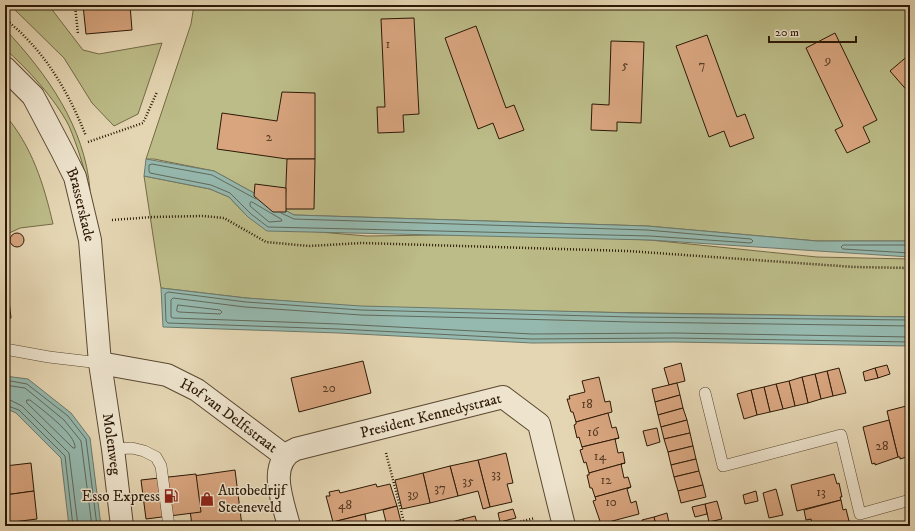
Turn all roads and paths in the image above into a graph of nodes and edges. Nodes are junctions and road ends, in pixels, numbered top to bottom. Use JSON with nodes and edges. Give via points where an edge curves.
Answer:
{"nodes":[{"id":1,"x":75,"y":5,"type":"edge"},
{"id":2,"x":78,"y":34,"type":"dead end"},
{"id":3,"x":5,"y":68,"type":"edge"},
{"id":4,"x":157,"y":92,"type":"dead end"},
{"id":5,"x":88,"y":142,"type":"dead end"},
{"id":6,"x":109,"y":220,"type":"dead end"},
{"id":7,"x":910,"y":268,"type":"edge"},
{"id":8,"x":5,"y":349,"type":"edge"},
{"id":9,"x":100,"y":363,"type":"junction"},
{"id":10,"x":705,"y":393,"type":"dead end"},
{"id":11,"x":379,"y":428,"type":"junction"},
{"id":12,"x":113,"y":449,"type":"junction"},
{"id":13,"x":285,"y":456,"type":"junction"},
{"id":14,"x":910,"y":500,"type":"edge"},
{"id":15,"x":562,"y":519,"type":"edge"},
{"id":16,"x":122,"y":526,"type":"edge"},
{"id":17,"x":169,"y":526,"type":"edge"},
{"id":18,"x":289,"y":526,"type":"edge"},
{"id":19,"x":405,"y":526,"type":"edge"},
{"id":20,"x":503,"y":526,"type":"edge"}],
"edges":[{"from":1,"to":2,"type":"path"},
{"from":3,"to":9,"type":"street","name":"Brasserskade","via":[[33,96],[74,177],[90,240]]},
{"from":4,"to":5,"type":"path","via":[[143,123]]},
{"from":6,"to":7,"type":"path","via":[[203,216],[224,218],[266,242],[309,246],[362,243],[620,251],[839,266]]},
{"from":8,"to":9,"type":"lane"},
{"from":9,"to":12,"type":"street","name":"Molenweg"},
{"from":9,"to":13,"type":"street","name":"Hof van Delftstraat","via":[[167,376],[182,382],[197,390]]},
{"from":10,"to":14,"type":"lane","via":[[723,466],[841,435],[860,514]]},
{"from":11,"to":13,"type":"street","name":"President Kennedystraat","via":[[296,449]]},
{"from":11,"to":15,"type":"street","name":"President Kennedystraat","via":[[503,397],[539,424]]},
{"from":11,"to":19,"type":"path"},
{"from":12,"to":16,"type":"street","name":"Molenweg"},
{"from":12,"to":17,"type":"lane","via":[[132,448],[156,457],[161,466]]},
{"from":13,"to":18,"type":"street","name":"Hof van Delftstraat","via":[[278,480]]},
{"from":15,"to":20,"type":"path"}]}
